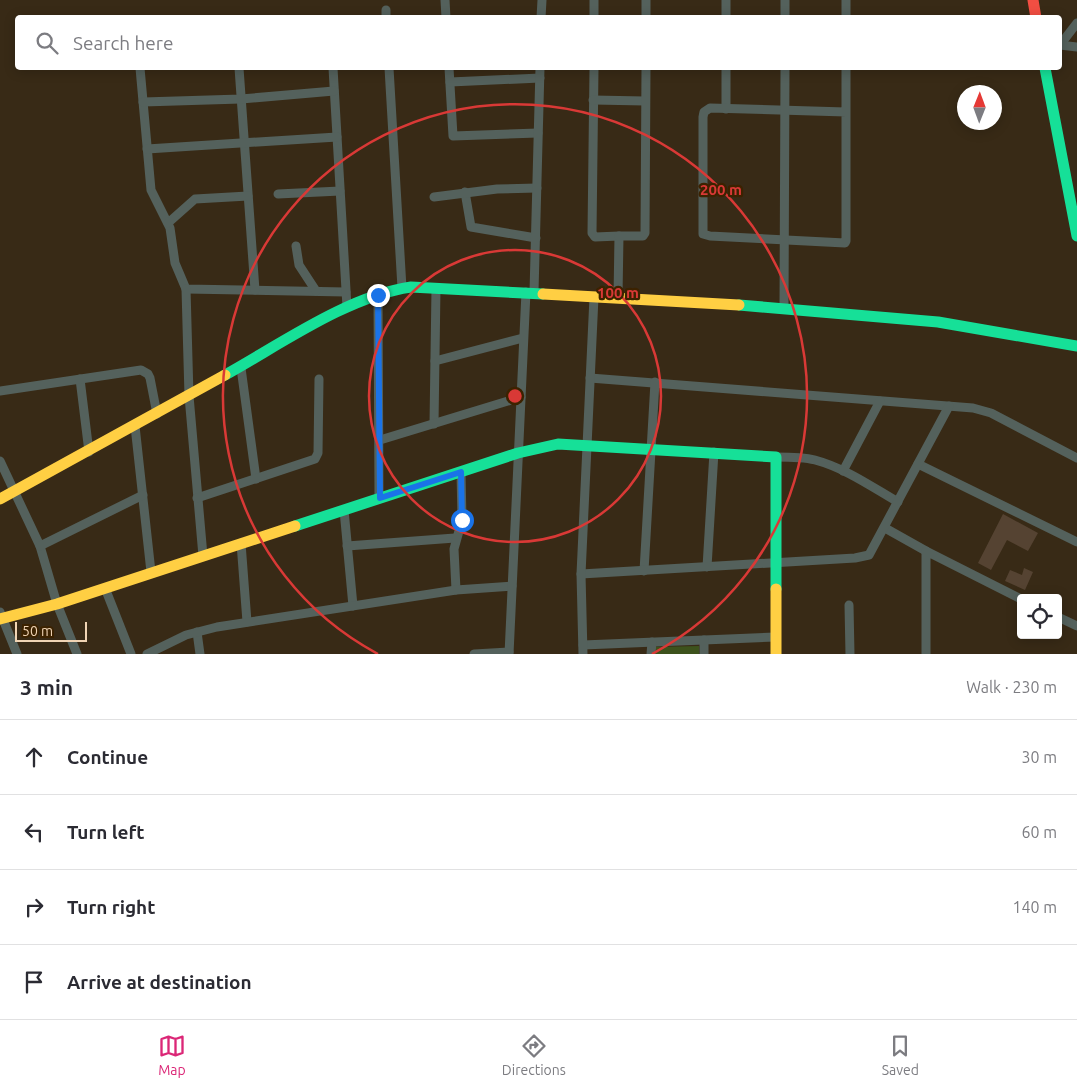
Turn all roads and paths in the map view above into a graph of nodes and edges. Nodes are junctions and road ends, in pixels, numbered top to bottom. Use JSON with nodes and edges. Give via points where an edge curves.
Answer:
{"nodes":[{"id":1,"x":445,"y":0,"type":"edge"},
{"id":2,"x":542,"y":0,"type":"edge"},
{"id":3,"x":594,"y":0,"type":"edge"},
{"id":4,"x":646,"y":0,"type":"edge"},
{"id":5,"x":726,"y":0,"type":"edge"},
{"id":6,"x":785,"y":0,"type":"edge"},
{"id":7,"x":846,"y":0,"type":"edge"},
{"id":8,"x":1033,"y":0,"type":"edge"},
{"id":9,"x":446,"y":15,"type":"edge"},
{"id":10,"x":541,"y":15,"type":"edge"},
{"id":11,"x":594,"y":15,"type":"edge"},
{"id":12,"x":646,"y":15,"type":"edge"},
{"id":13,"x":726,"y":15,"type":"edge"},
{"id":14,"x":785,"y":15,"type":"edge"},
{"id":15,"x":846,"y":15,"type":"edge"},
{"id":16,"x":1036,"y":15,"type":"edge"},
{"id":17,"x":1077,"y":23,"type":"edge"},
{"id":18,"x":1062,"y":42,"type":"edge"},
{"id":19,"x":1062,"y":45,"type":"edge"},
{"id":20,"x":1077,"y":47,"type":"edge"},
{"id":21,"x":140,"y":70,"type":"edge"},
{"id":22,"x":239,"y":70,"type":"edge"},
{"id":23,"x":333,"y":70,"type":"edge"},
{"id":24,"x":389,"y":70,"type":"edge"},
{"id":25,"x":449,"y":70,"type":"edge"},
{"id":26,"x":540,"y":70,"type":"edge"},
{"id":27,"x":594,"y":70,"type":"edge"},
{"id":28,"x":646,"y":70,"type":"edge"},
{"id":29,"x":726,"y":70,"type":"edge"},
{"id":30,"x":785,"y":70,"type":"edge"},
{"id":31,"x":846,"y":70,"type":"edge"},
{"id":32,"x":1045,"y":70,"type":"edge"},
{"id":33,"x":540,"y":78,"type":"junction"},
{"id":34,"x":450,"y":82,"type":"junction"},
{"id":35,"x":334,"y":91,"type":"junction"},
{"id":36,"x":241,"y":99,"type":"junction"},
{"id":37,"x":593,"y":100,"type":"junction"},
{"id":38,"x":646,"y":101,"type":"junction"},
{"id":39,"x":143,"y":102,"type":"junction"},
{"id":40,"x":726,"y":109,"type":"junction"},
{"id":41,"x":785,"y":110,"type":"junction"},
{"id":42,"x":846,"y":112,"type":"junction"},
{"id":43,"x":538,"y":133,"type":"junction"},
{"id":44,"x":337,"y":137,"type":"junction"},
{"id":45,"x":244,"y":144,"type":"junction"},
{"id":46,"x":147,"y":148,"type":"junction"},
{"id":47,"x":537,"y":188,"type":"junction"},
{"id":48,"x":340,"y":190,"type":"junction"},
{"id":49,"x":465,"y":192,"type":"junction"},
{"id":50,"x":278,"y":194,"type":"dead end"},
{"id":51,"x":248,"y":196,"type":"junction"},
{"id":52,"x":434,"y":198,"type":"dead end"},
{"id":53,"x":168,"y":223,"type":"junction"},
{"id":54,"x":1077,"y":235,"type":"edge"},
{"id":55,"x":619,"y":236,"type":"junction"},
{"id":56,"x":536,"y":238,"type":"junction"},
{"id":57,"x":784,"y":242,"type":"junction"},
{"id":58,"x":296,"y":246,"type":"dead end"},
{"id":59,"x":402,"y":288,"type":"junction"},
{"id":60,"x":436,"y":288,"type":"junction"},
{"id":61,"x":186,"y":289,"type":"junction"},
{"id":62,"x":255,"y":290,"type":"junction"},
{"id":63,"x":316,"y":291,"type":"junction"},
{"id":64,"x":346,"y":292,"type":"junction"},
{"id":65,"x":530,"y":292,"type":"junction"},
{"id":66,"x":378,"y":295,"type":"junction"},
{"id":67,"x":594,"y":296,"type":"junction"},
{"id":68,"x":618,"y":297,"type":"junction"},
{"id":69,"x":347,"y":307,"type":"junction"},
{"id":70,"x":784,"y":308,"type":"junction"},
{"id":71,"x":523,"y":338,"type":"junction"},
{"id":72,"x":1077,"y":346,"type":"edge"},
{"id":73,"x":435,"y":361,"type":"junction"},
{"id":74,"x":241,"y":368,"type":"junction"},
{"id":75,"x":590,"y":378,"type":"junction"},
{"id":76,"x":80,"y":379,"type":"junction"},
{"id":77,"x":319,"y":379,"type":"dead end"},
{"id":78,"x":655,"y":382,"type":"junction"},
{"id":79,"x":0,"y":391,"type":"edge"},
{"id":80,"x":189,"y":396,"type":"junction"},
{"id":81,"x":520,"y":397,"type":"junction"},
{"id":82,"x":880,"y":400,"type":"junction"},
{"id":83,"x":949,"y":406,"type":"junction"},
{"id":84,"x":157,"y":414,"type":"junction"},
{"id":85,"x":434,"y":424,"type":"junction"},
{"id":86,"x":135,"y":426,"type":"junction"},
{"id":87,"x":380,"y":440,"type":"junction"},
{"id":88,"x":586,"y":446,"type":"junction"},
{"id":89,"x":651,"y":449,"type":"junction"},
{"id":90,"x":89,"y":452,"type":"junction"},
{"id":91,"x":714,"y":452,"type":"junction"},
{"id":92,"x":518,"y":453,"type":"junction"},
{"id":93,"x":776,"y":457,"type":"junction"},
{"id":94,"x":1077,"y":458,"type":"edge"},
{"id":95,"x":0,"y":461,"type":"edge"},
{"id":96,"x":918,"y":464,"type":"junction"},
{"id":97,"x":843,"y":470,"type":"junction"},
{"id":98,"x":461,"y":472,"type":"junction"},
{"id":99,"x":256,"y":479,"type":"junction"},
{"id":100,"x":15,"y":491,"type":"junction"},
{"id":101,"x":143,"y":495,"type":"junction"},
{"id":102,"x":198,"y":498,"type":"junction"},
{"id":103,"x":380,"y":498,"type":"junction"},
{"id":104,"x":0,"y":499,"type":"edge"},
{"id":105,"x":898,"y":502,"type":"junction"},
{"id":106,"x":344,"y":510,"type":"junction"},
{"id":107,"x":885,"y":528,"type":"junction"},
{"id":108,"x":455,"y":538,"type":"junction"},
{"id":109,"x":1077,"y":542,"type":"edge"},
{"id":110,"x":241,"y":544,"type":"junction"},
{"id":111,"x":40,"y":546,"type":"junction"},
{"id":112,"x":347,"y":546,"type":"junction"},
{"id":113,"x":926,"y":551,"type":"junction"},
{"id":114,"x":203,"y":556,"type":"junction"},
{"id":115,"x":774,"y":563,"type":"junction"},
{"id":116,"x":707,"y":567,"type":"junction"},
{"id":117,"x":644,"y":571,"type":"junction"},
{"id":118,"x":151,"y":572,"type":"junction"},
{"id":119,"x":581,"y":574,"type":"junction"},
{"id":120,"x":512,"y":586,"type":"junction"},
{"id":121,"x":105,"y":588,"type":"junction"},
{"id":122,"x":456,"y":590,"type":"junction"},
{"id":123,"x":1017,"y":597,"type":"edge"},
{"id":124,"x":57,"y":604,"type":"junction"},
{"id":125,"x":849,"y":605,"type":"dead end"},
{"id":126,"x":353,"y":606,"type":"junction"},
{"id":127,"x":1,"y":616,"type":"edge"},
{"id":128,"x":1062,"y":620,"type":"edge"},
{"id":129,"x":247,"y":622,"type":"junction"},
{"id":130,"x":1077,"y":626,"type":"edge"},
{"id":131,"x":197,"y":632,"type":"junction"},
{"id":132,"x":775,"y":637,"type":"junction"},
{"id":133,"x":704,"y":640,"type":"junction"},
{"id":134,"x":652,"y":642,"type":"junction"},
{"id":135,"x":583,"y":649,"type":"edge"},
{"id":136,"x":509,"y":653,"type":"edge"},
{"id":137,"x":17,"y":654,"type":"edge"},
{"id":138,"x":77,"y":654,"type":"edge"},
{"id":139,"x":130,"y":654,"type":"edge"},
{"id":140,"x":146,"y":654,"type":"edge"},
{"id":141,"x":200,"y":654,"type":"edge"},
{"id":142,"x":474,"y":654,"type":"edge"},
{"id":143,"x":651,"y":654,"type":"edge"},
{"id":144,"x":704,"y":654,"type":"edge"},
{"id":145,"x":776,"y":654,"type":"edge"},
{"id":146,"x":850,"y":654,"type":"edge"},
{"id":147,"x":926,"y":654,"type":"edge"}],
"edges":[{"from":1,"to":9,"type":"street"},
{"from":2,"to":10,"type":"street"},
{"from":3,"to":11,"type":"street"},
{"from":4,"to":12,"type":"street"},
{"from":5,"to":13,"type":"street"},
{"from":6,"to":14,"type":"street"},
{"from":7,"to":15,"type":"street"},
{"from":8,"to":16,"type":"street"},
{"from":17,"to":18,"type":"street"},
{"from":19,"to":20,"type":"street"},
{"from":21,"to":39,"type":"street"},
{"from":22,"to":36,"type":"street"},
{"from":23,"to":35,"type":"street"},
{"from":24,"to":59,"type":"street"},
{"from":25,"to":34,"type":"street"},
{"from":26,"to":33,"type":"street"},
{"from":27,"to":37,"type":"street"},
{"from":28,"to":38,"type":"street"},
{"from":29,"to":40,"type":"street"},
{"from":30,"to":41,"type":"street"},
{"from":31,"to":42,"type":"street"},
{"from":32,"to":54,"type":"street"},
{"from":33,"to":34,"type":"street"},
{"from":33,"to":43,"type":"street"},
{"from":34,"to":43,"type":"street","via":[[453,136]]},
{"from":35,"to":36,"type":"street"},
{"from":35,"to":44,"type":"street"},
{"from":36,"to":39,"type":"street"},
{"from":36,"to":45,"type":"street"},
{"from":37,"to":38,"type":"street"},
{"from":37,"to":55,"type":"street","via":[[592,233],[595,237]]},
{"from":38,"to":55,"type":"street","via":[[645,233],[642,236]]},
{"from":39,"to":46,"type":"street"},
{"from":40,"to":41,"type":"street"},
{"from":40,"to":57,"type":"street","via":[[710,108],[703,117],[703,234]]},
{"from":41,"to":42,"type":"street"},
{"from":41,"to":57,"type":"street"},
{"from":42,"to":57,"type":"street","via":[[845,244]]},
{"from":43,"to":47,"type":"street"},
{"from":44,"to":45,"type":"street"},
{"from":44,"to":48,"type":"street"},
{"from":45,"to":46,"type":"street"},
{"from":45,"to":51,"type":"street"},
{"from":46,"to":53,"type":"street","via":[[151,190]]},
{"from":47,"to":49,"type":"street"},
{"from":47,"to":56,"type":"street"},
{"from":48,"to":50,"type":"street"},
{"from":48,"to":64,"type":"street"},
{"from":49,"to":52,"type":"street"},
{"from":49,"to":56,"type":"street","via":[[471,227]]},
{"from":51,"to":53,"type":"street","via":[[195,199]]},
{"from":51,"to":62,"type":"street"},
{"from":53,"to":61,"type":"street","via":[[175,263]]},
{"from":55,"to":68,"type":"street"},
{"from":56,"to":65,"type":"street"},
{"from":57,"to":70,"type":"street"},
{"from":58,"to":63,"type":"street","via":[[299,265]]},
{"from":59,"to":60,"type":"street"},
{"from":59,"to":66,"type":"street"},
{"from":60,"to":65,"type":"street"},
{"from":60,"to":73,"type":"street"},
{"from":61,"to":62,"type":"street"},
{"from":61,"to":80,"type":"street"},
{"from":62,"to":63,"type":"street"},
{"from":63,"to":64,"type":"street"},
{"from":64,"to":69,"type":"street"},
{"from":65,"to":67,"type":"street"},
{"from":65,"to":71,"type":"street"},
{"from":66,"to":69,"type":"street"},
{"from":66,"to":87,"type":"street"},
{"from":67,"to":68,"type":"street"},
{"from":67,"to":75,"type":"street"},
{"from":68,"to":70,"type":"street"},
{"from":69,"to":74,"type":"street"},
{"from":70,"to":72,"type":"street","via":[[938,322]]},
{"from":71,"to":73,"type":"street"},
{"from":71,"to":81,"type":"street"},
{"from":73,"to":85,"type":"street"},
{"from":74,"to":80,"type":"street"},
{"from":74,"to":99,"type":"street"},
{"from":75,"to":78,"type":"street"},
{"from":75,"to":88,"type":"street"},
{"from":76,"to":79,"type":"street"},
{"from":76,"to":84,"type":"street","via":[[145,372],[150,378]]},
{"from":76,"to":90,"type":"street"},
{"from":77,"to":99,"type":"street","via":[[317,456]]},
{"from":78,"to":82,"type":"street"},
{"from":78,"to":89,"type":"street"},
{"from":80,"to":84,"type":"street"},
{"from":80,"to":102,"type":"street"},
{"from":81,"to":85,"type":"street"},
{"from":81,"to":92,"type":"street"},
{"from":82,"to":83,"type":"street"},
{"from":82,"to":97,"type":"street"},
{"from":83,"to":94,"type":"street","via":[[991,413]]},
{"from":83,"to":96,"type":"street"},
{"from":84,"to":86,"type":"street"},
{"from":85,"to":87,"type":"street"},
{"from":86,"to":90,"type":"street"},
{"from":86,"to":101,"type":"street"},
{"from":87,"to":103,"type":"street"},
{"from":88,"to":89,"type":"street"},
{"from":88,"to":92,"type":"street","via":[[552,445]]},
{"from":88,"to":119,"type":"street"},
{"from":89,"to":91,"type":"street"},
{"from":89,"to":117,"type":"street"},
{"from":90,"to":100,"type":"street"},
{"from":91,"to":93,"type":"street"},
{"from":91,"to":116,"type":"street"},
{"from":92,"to":98,"type":"street"},
{"from":92,"to":120,"type":"street"},
{"from":93,"to":97,"type":"street","via":[[814,460]]},
{"from":93,"to":115,"type":"street"},
{"from":95,"to":100,"type":"street"},
{"from":96,"to":105,"type":"street"},
{"from":96,"to":109,"type":"street"},
{"from":97,"to":105,"type":"street"},
{"from":98,"to":103,"type":"street"},
{"from":98,"to":108,"type":"street","via":[[462,520]]},
{"from":99,"to":102,"type":"street"},
{"from":100,"to":104,"type":"street"},
{"from":100,"to":111,"type":"street"},
{"from":101,"to":111,"type":"street"},
{"from":101,"to":118,"type":"street"},
{"from":102,"to":114,"type":"street"},
{"from":103,"to":106,"type":"street"},
{"from":105,"to":107,"type":"street"},
{"from":106,"to":110,"type":"street"},
{"from":106,"to":112,"type":"street"},
{"from":107,"to":113,"type":"street"},
{"from":107,"to":115,"type":"street","via":[[872,551],[865,556]]},
{"from":108,"to":112,"type":"street"},
{"from":108,"to":122,"type":"street"},
{"from":110,"to":114,"type":"street"},
{"from":110,"to":129,"type":"street"},
{"from":111,"to":124,"type":"street"},
{"from":112,"to":126,"type":"street"},
{"from":113,"to":123,"type":"street"},
{"from":113,"to":147,"type":"street"},
{"from":114,"to":118,"type":"street"},
{"from":115,"to":116,"type":"street"},
{"from":115,"to":132,"type":"street"},
{"from":116,"to":117,"type":"street"},
{"from":117,"to":119,"type":"street"},
{"from":118,"to":121,"type":"street"},
{"from":119,"to":135,"type":"street"},
{"from":120,"to":122,"type":"street"},
{"from":120,"to":136,"type":"street"},
{"from":121,"to":124,"type":"street"},
{"from":121,"to":139,"type":"street"},
{"from":122,"to":126,"type":"street"},
{"from":124,"to":127,"type":"street"},
{"from":124,"to":138,"type":"street"},
{"from":125,"to":146,"type":"street"},
{"from":126,"to":129,"type":"street"},
{"from":127,"to":137,"type":"street"},
{"from":128,"to":130,"type":"street"},
{"from":129,"to":131,"type":"street"},
{"from":131,"to":140,"type":"street"},
{"from":131,"to":141,"type":"street"},
{"from":132,"to":133,"type":"street"},
{"from":132,"to":145,"type":"street"},
{"from":133,"to":134,"type":"street"},
{"from":133,"to":144,"type":"street"},
{"from":134,"to":135,"type":"street"},
{"from":134,"to":143,"type":"street"},
{"from":136,"to":142,"type":"street"}]}
